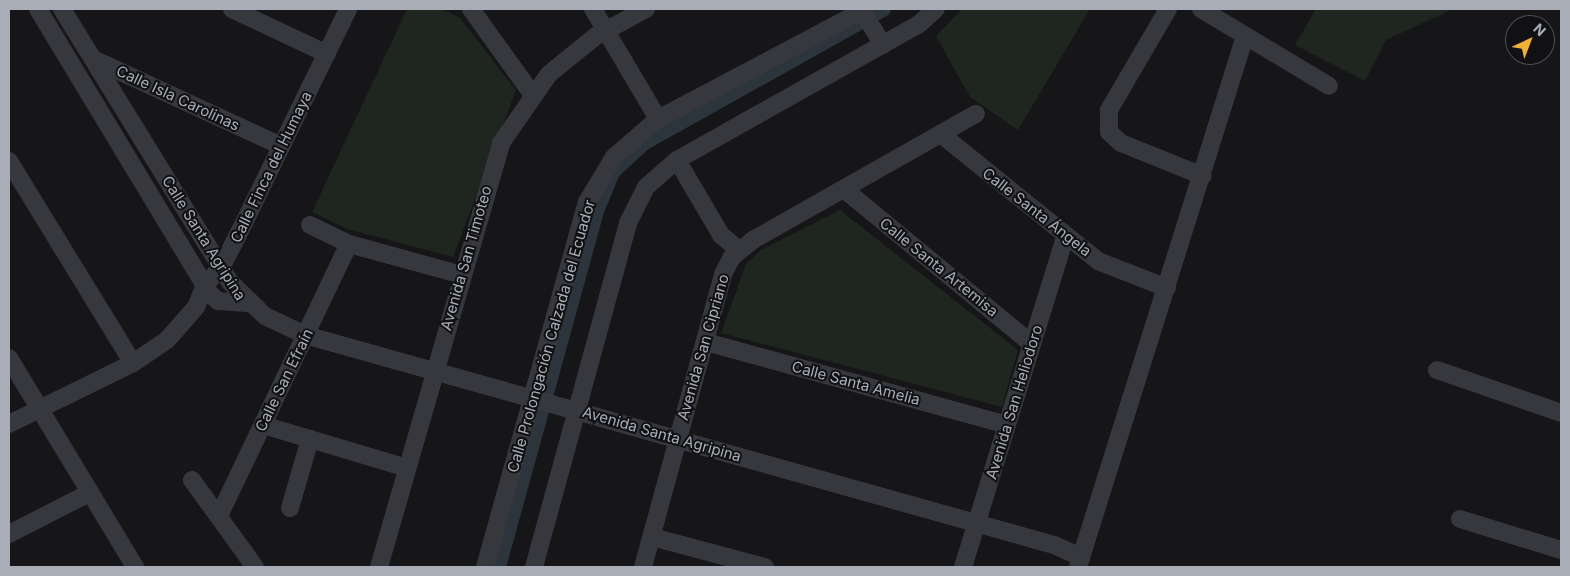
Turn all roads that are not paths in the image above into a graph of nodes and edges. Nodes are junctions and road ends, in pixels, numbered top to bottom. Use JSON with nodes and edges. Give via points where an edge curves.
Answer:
{"nodes":[{"id":1,"x":38,"y":9,"type":"edge"},
{"id":2,"x":62,"y":9,"type":"edge"},
{"id":3,"x":232,"y":9,"type":"edge"},
{"id":4,"x":348,"y":9,"type":"edge"},
{"id":5,"x":470,"y":9,"type":"edge"},
{"id":6,"x":593,"y":9,"type":"edge"},
{"id":7,"x":646,"y":9,"type":"edge"},
{"id":8,"x":936,"y":9,"type":"edge"},
{"id":9,"x":1168,"y":9,"type":"edge"},
{"id":10,"x":1201,"y":9,"type":"edge"},
{"id":11,"x":864,"y":10,"type":"edge"},
{"id":12,"x":607,"y":29,"type":"junction"},
{"id":13,"x":1245,"y":36,"type":"junction"},
{"id":14,"x":883,"y":45,"type":"junction"},
{"id":15,"x":326,"y":54,"type":"junction"},
{"id":16,"x":93,"y":59,"type":"junction"},
{"id":17,"x":73,"y":65,"type":"junction"},
{"id":18,"x":1329,"y":86,"type":"dead end"},
{"id":19,"x":532,"y":94,"type":"junction"},
{"id":20,"x":976,"y":114,"type":"dead end"},
{"id":21,"x":658,"y":119,"type":"junction"},
{"id":22,"x":942,"y":135,"type":"junction"},
{"id":23,"x":281,"y":146,"type":"junction"},
{"id":24,"x":677,"y":160,"type":"junction"},
{"id":25,"x":9,"y":161,"type":"edge"},
{"id":26,"x":1203,"y":176,"type":"junction"},
{"id":27,"x":845,"y":190,"type":"junction"},
{"id":28,"x":310,"y":225,"type":"dead end"},
{"id":29,"x":1065,"y":238,"type":"junction"},
{"id":30,"x":349,"y":244,"type":"junction"},
{"id":31,"x":739,"y":250,"type":"junction"},
{"id":32,"x":222,"y":266,"type":"junction"},
{"id":33,"x":462,"y":274,"type":"junction"},
{"id":34,"x":205,"y":285,"type":"junction"},
{"id":35,"x":1167,"y":288,"type":"junction"},
{"id":36,"x":218,"y":301,"type":"junction"},
{"id":37,"x":247,"y":303,"type":"junction"},
{"id":38,"x":196,"y":307,"type":"junction"},
{"id":39,"x":305,"y":335,"type":"junction"},
{"id":40,"x":706,"y":342,"type":"junction"},
{"id":41,"x":1032,"y":344,"type":"junction"},
{"id":42,"x":9,"y":358,"type":"edge"},
{"id":43,"x":133,"y":363,"type":"junction"},
{"id":44,"x":1437,"y":370,"type":"dead end"},
{"id":45,"x":434,"y":372,"type":"junction"},
{"id":46,"x":538,"y":400,"type":"junction"},
{"id":47,"x":572,"y":409,"type":"junction"},
{"id":48,"x":39,"y":410,"type":"junction"},
{"id":49,"x":1561,"y":413,"type":"edge"},
{"id":50,"x":9,"y":424,"type":"edge"},
{"id":51,"x":262,"y":425,"type":"junction"},
{"id":52,"x":1007,"y":425,"type":"junction"},
{"id":53,"x":310,"y":439,"type":"junction"},
{"id":54,"x":677,"y":439,"type":"junction"},
{"id":55,"x":407,"y":468,"type":"junction"},
{"id":56,"x":192,"y":480,"type":"dead end"},
{"id":57,"x":88,"y":494,"type":"junction"},
{"id":58,"x":290,"y":508,"type":"dead end"},
{"id":59,"x":218,"y":516,"type":"junction"},
{"id":60,"x":1460,"y":519,"type":"dead end"},
{"id":61,"x":976,"y":523,"type":"junction"},
{"id":62,"x":9,"y":534,"type":"edge"},
{"id":63,"x":652,"y":537,"type":"junction"},
{"id":64,"x":1561,"y":550,"type":"edge"},
{"id":65,"x":1079,"y":562,"type":"edge"},
{"id":66,"x":135,"y":567,"type":"edge"},
{"id":67,"x":255,"y":567,"type":"edge"},
{"id":68,"x":379,"y":567,"type":"edge"},
{"id":69,"x":485,"y":567,"type":"edge"},
{"id":70,"x":534,"y":567,"type":"edge"},
{"id":71,"x":643,"y":567,"type":"edge"},
{"id":72,"x":765,"y":567,"type":"edge"},
{"id":73,"x":963,"y":567,"type":"edge"}],
"edges":[{"from":1,"to":17,"type":"street","name":"Calle Santa Agripina"},
{"from":2,"to":16,"type":"street","name":"Calle Santa Agripina"},
{"from":3,"to":15,"type":"street"},
{"from":4,"to":15,"type":"street","name":"Calle Finca del Humaya"},
{"from":5,"to":19,"type":"street"},
{"from":6,"to":12,"type":"street"},
{"from":7,"to":12,"type":"street","name":"Avenida San Timoteo"},
{"from":8,"to":14,"type":"street","via":[[918,25]]},
{"from":9,"to":26,"type":"street","via":[[1109,110],[1109,132],[1121,143]]},
{"from":10,"to":13,"type":"street"},
{"from":11,"to":14,"type":"street","name":"Calle Prolongación Calzada del Ecuador"},
{"from":11,"to":21,"type":"street","name":"Calle Prolongación Calzada del Ecuador"},
{"from":12,"to":19,"type":"street","name":"Avenida San Timoteo","via":[[566,59]]},
{"from":12,"to":21,"type":"street"},
{"from":13,"to":18,"type":"street"},
{"from":13,"to":26,"type":"street"},
{"from":14,"to":24,"type":"street"},
{"from":15,"to":23,"type":"street","name":"Calle Finca del Humaya"},
{"from":16,"to":17,"type":"street"},
{"from":16,"to":23,"type":"street","name":"Calle Isla Carolinas"},
{"from":16,"to":32,"type":"street","name":"Calle Santa Agripina"},
{"from":17,"to":34,"type":"street","name":"Calle Santa Agripina"},
{"from":19,"to":33,"type":"street","name":"Avenida San Timoteo","via":[[501,143]]},
{"from":20,"to":22,"type":"street","name":"Avenida San Cipriano"},
{"from":21,"to":46,"type":"street","name":"Calle Prolongación Calzada del Ecuador","via":[[614,157],[587,202]]},
{"from":22,"to":27,"type":"street","name":"Avenida San Cipriano"},
{"from":22,"to":29,"type":"street","name":"Calle Santa Ángela"},
{"from":23,"to":32,"type":"street","name":"Calle Finca del Humaya"},
{"from":24,"to":31,"type":"street","via":[[721,235]]},
{"from":24,"to":47,"type":"street","via":[[654,178],[635,205]]},
{"from":25,"to":43,"type":"street"},
{"from":26,"to":35,"type":"street"},
{"from":27,"to":31,"type":"street","name":"Avenida San Cipriano"},
{"from":27,"to":41,"type":"street","name":"Calle Santa Artemisa"},
{"from":28,"to":30,"type":"street"},
{"from":29,"to":35,"type":"street","name":"Calle Santa Ángela","via":[[1098,260]]},
{"from":29,"to":41,"type":"street","name":"Avenida San Heliodoro"},
{"from":30,"to":33,"type":"street"},
{"from":30,"to":39,"type":"street","name":"Calle San Efraín"},
{"from":31,"to":40,"type":"street","name":"Avenida San Cipriano","via":[[723,274]]},
{"from":32,"to":34,"type":"street","name":"Calle Finca del Humaya"},
{"from":32,"to":37,"type":"street","name":"Calle Santa Agripina"},
{"from":33,"to":45,"type":"street","name":"Avenida San Timoteo"},
{"from":34,"to":36,"type":"street","name":"Calle Santa Agripina"},
{"from":34,"to":38,"type":"street","name":"Calle Finca del Humaya"},
{"from":35,"to":65,"type":"street"},
{"from":36,"to":37,"type":"street","name":"Calle Santa Agripina"},
{"from":36,"to":38,"type":"street"},
{"from":37,"to":39,"type":"street","name":"Avenida Santa Agripina","via":[[265,316]]},
{"from":38,"to":43,"type":"street","name":"Calle Finca del Humaya","via":[[167,340]]},
{"from":39,"to":45,"type":"street","name":"Avenida Santa Agripina"},
{"from":39,"to":51,"type":"street","name":"Calle San Efraín"},
{"from":40,"to":52,"type":"street","name":"Calle Santa Amelia"},
{"from":40,"to":54,"type":"street","name":"Avenida San Cipriano"},
{"from":41,"to":52,"type":"street","name":"Avenida San Heliodoro"},
{"from":42,"to":48,"type":"street"},
{"from":43,"to":48,"type":"street","name":"Calle Finca del Humaya"},
{"from":44,"to":49,"type":"street"},
{"from":45,"to":46,"type":"street","name":"Avenida Santa Agripina"},
{"from":45,"to":55,"type":"street","name":"Avenida San Timoteo"},
{"from":46,"to":47,"type":"street","name":"Avenida Santa Agripina"},
{"from":46,"to":69,"type":"street","name":"Calle Prolongación Calzada del Ecuador"},
{"from":47,"to":54,"type":"street","name":"Avenida Santa Agripina"},
{"from":47,"to":70,"type":"street"},
{"from":48,"to":50,"type":"street","name":"Calle Finca del Humaya"},
{"from":48,"to":57,"type":"street"},
{"from":51,"to":53,"type":"street"},
{"from":51,"to":59,"type":"street","name":"Calle San Efraín"},
{"from":52,"to":61,"type":"street","name":"Avenida San Heliodoro"},
{"from":53,"to":55,"type":"street"},
{"from":53,"to":58,"type":"street"},
{"from":54,"to":61,"type":"street","name":"Avenida Santa Agripina"},
{"from":54,"to":63,"type":"street","name":"Avenida San Cipriano"},
{"from":55,"to":68,"type":"street","name":"Avenida San Timoteo"},
{"from":56,"to":59,"type":"street"},
{"from":57,"to":62,"type":"street"},
{"from":57,"to":66,"type":"street"},
{"from":59,"to":67,"type":"street"},
{"from":60,"to":64,"type":"street"},
{"from":61,"to":65,"type":"street","name":"Avenida Santa Agripina","via":[[1054,545]]},
{"from":61,"to":73,"type":"street","name":"Avenida San Heliodoro"},
{"from":63,"to":71,"type":"street","name":"Avenida San Cipriano"},
{"from":63,"to":72,"type":"street"}]}
